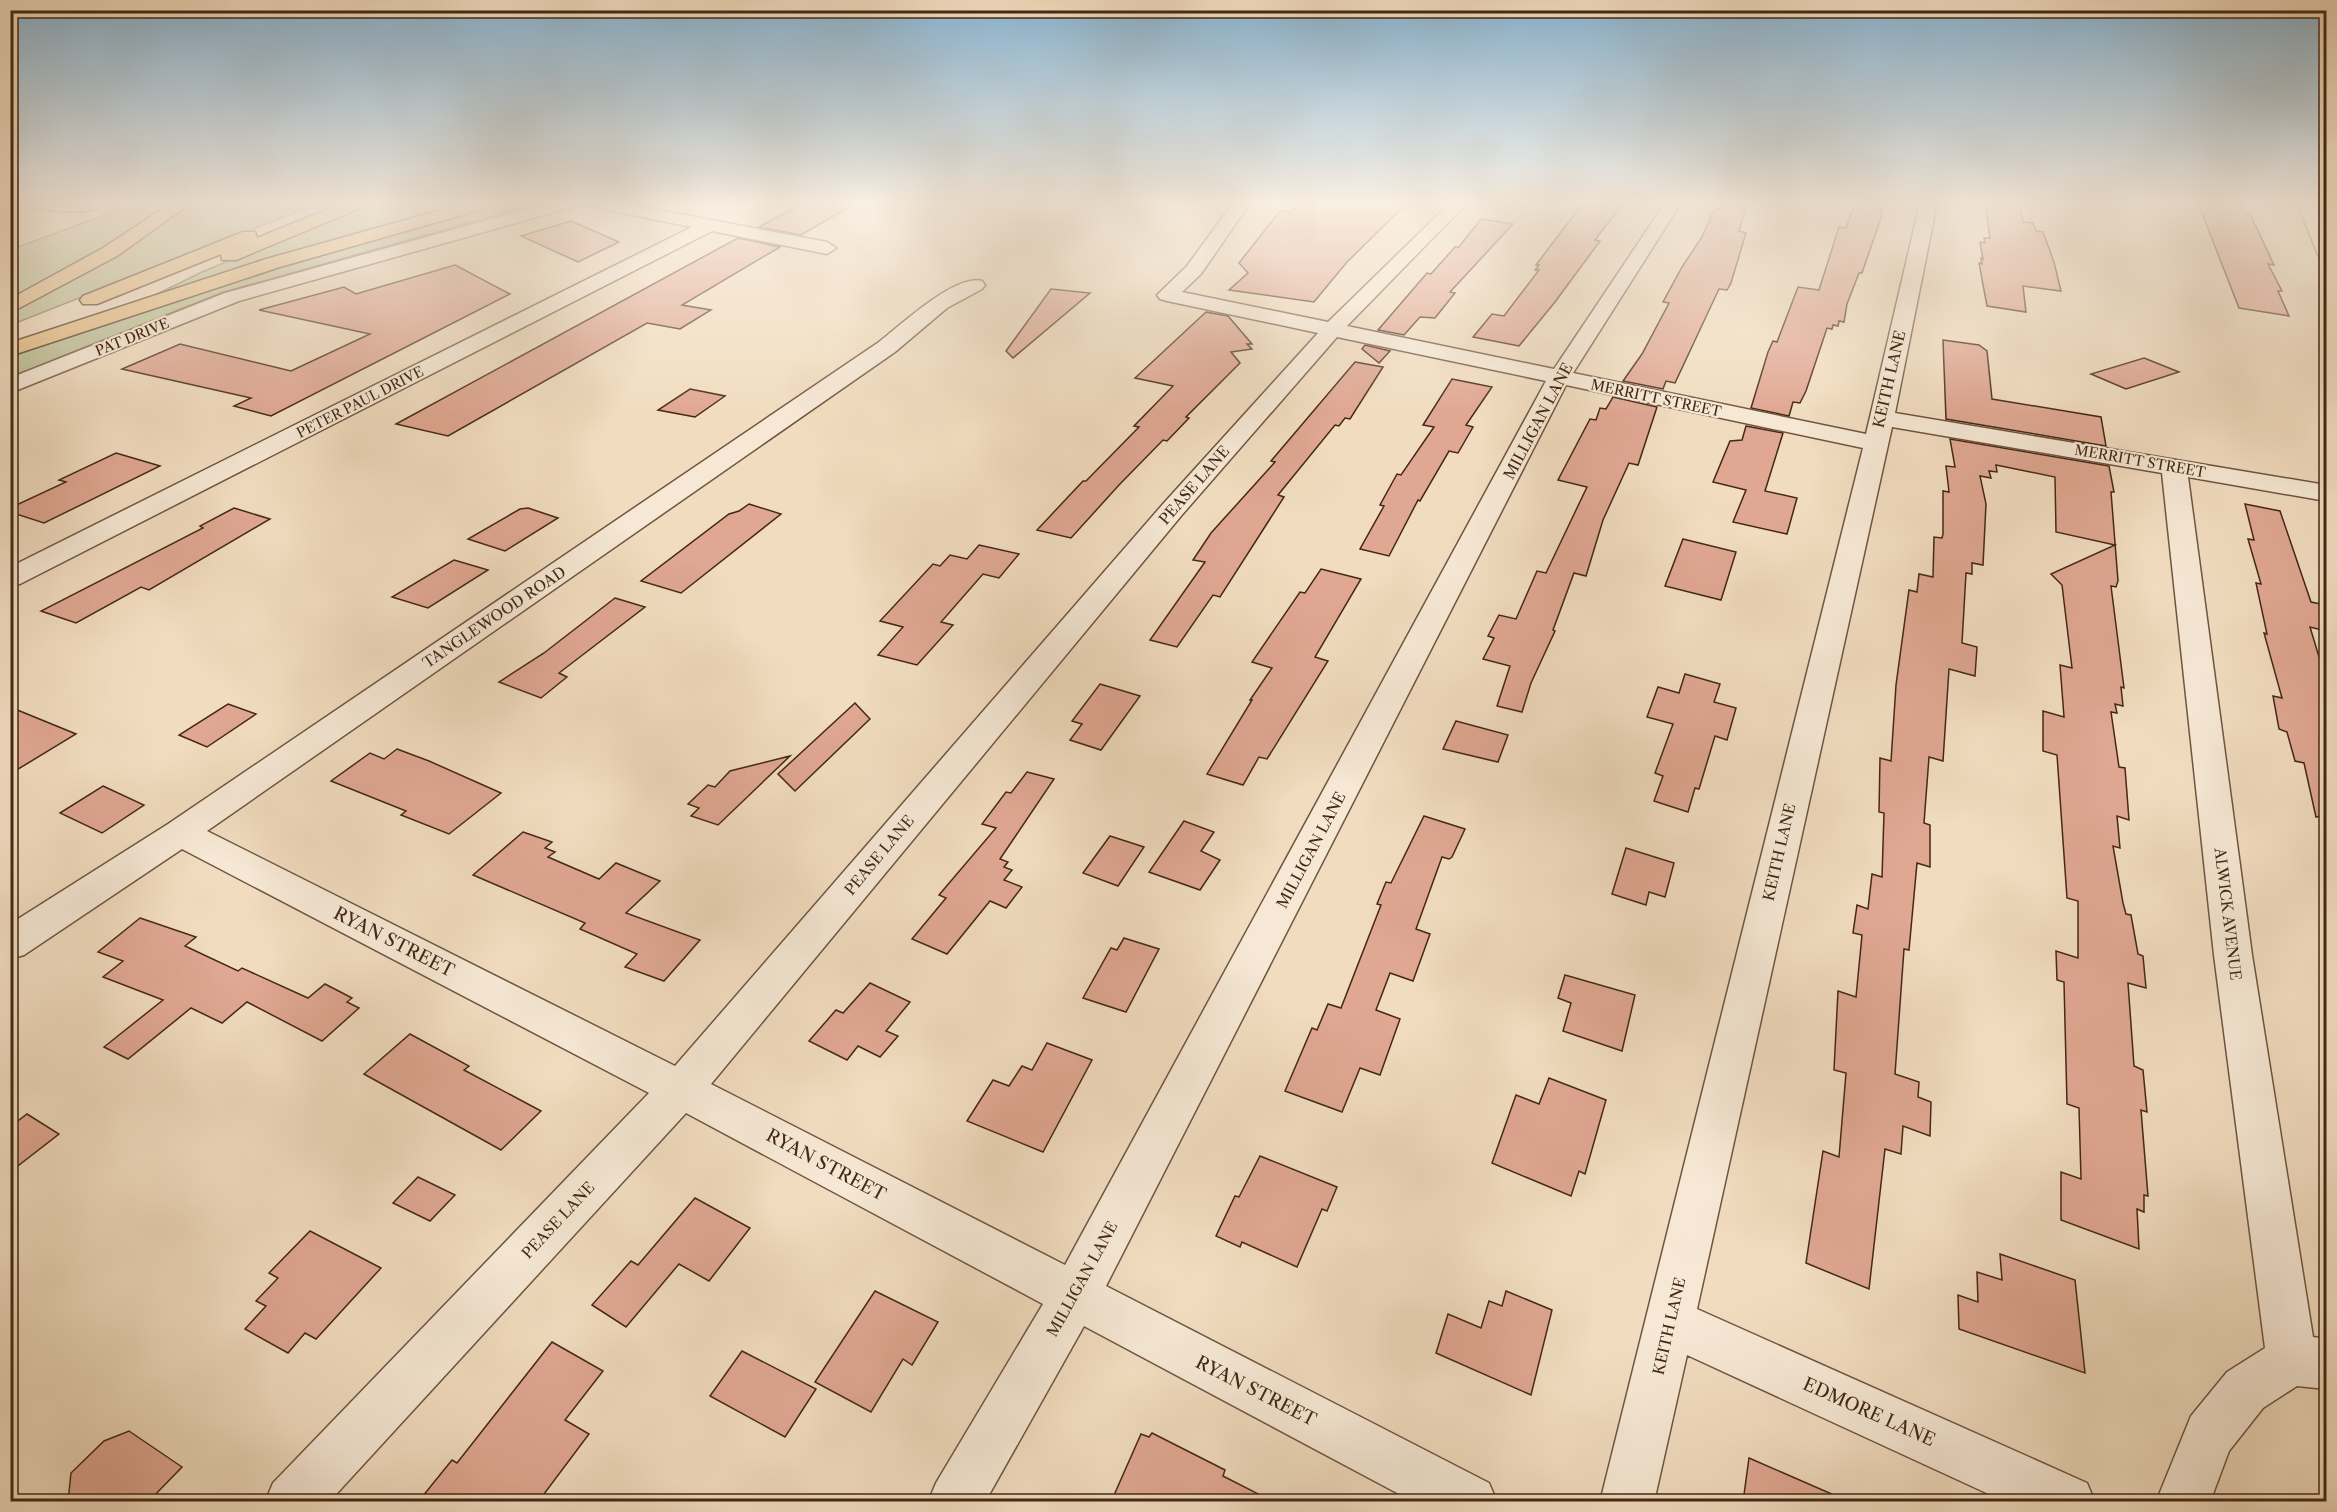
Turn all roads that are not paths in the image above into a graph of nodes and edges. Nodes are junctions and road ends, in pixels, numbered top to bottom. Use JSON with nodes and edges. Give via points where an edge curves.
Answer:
{"nodes":[{"id":1,"x":72,"y":274,"type":"edge"},
{"id":2,"x":156,"y":274,"type":"edge"},
{"id":3,"x":183,"y":274,"type":"edge"},
{"id":4,"x":241,"y":274,"type":"edge"},
{"id":5,"x":316,"y":274,"type":"edge"},
{"id":6,"x":603,"y":274,"type":"edge"},
{"id":7,"x":1190,"y":274,"type":"edge"},
{"id":8,"x":1388,"y":274,"type":"edge"},
{"id":9,"x":1627,"y":274,"type":"edge"},
{"id":10,"x":1913,"y":274,"type":"edge"},
{"id":11,"x":975,"y":285,"type":"dead end"},
{"id":12,"x":76,"y":306,"type":"dead end"},
{"id":13,"x":10,"y":307,"type":"edge"},
{"id":14,"x":33,"y":323,"type":"dead end"},
{"id":15,"x":1332,"y":330,"type":"junction"},
{"id":16,"x":10,"y":331,"type":"edge"},
{"id":17,"x":10,"y":344,"type":"edge"},
{"id":18,"x":10,"y":350,"type":"edge"},
{"id":19,"x":1559,"y":378,"type":"junction"},
{"id":20,"x":10,"y":386,"type":"edge"},
{"id":21,"x":1878,"y":430,"type":"junction"},
{"id":22,"x":2174,"y":467,"type":"junction"},
{"id":23,"x":2326,"y":493,"type":"edge"},
{"id":24,"x":10,"y":578,"type":"edge"},
{"id":25,"x":180,"y":833,"type":"junction"},
{"id":26,"x":18,"y":931,"type":"edge"},
{"id":27,"x":682,"y":1088,"type":"junction"},
{"id":28,"x":1074,"y":1297,"type":"junction"},
{"id":29,"x":1670,"y":1322,"type":"junction"},
{"id":30,"x":2309,"y":1362,"type":"edge"},
{"id":31,"x":292,"y":1502,"type":"edge"},
{"id":32,"x":955,"y":1502,"type":"edge"},
{"id":33,"x":1470,"y":1502,"type":"edge"},
{"id":34,"x":1627,"y":1502,"type":"edge"},
{"id":35,"x":2068,"y":1502,"type":"edge"},
{"id":36,"x":2183,"y":1502,"type":"edge"}],
"edges":[{"from":1,"to":13,"type":"highway"},
{"from":2,"to":12,"type":"highway"},
{"from":3,"to":17,"type":"highway"},
{"from":4,"to":18,"type":"highway"},
{"from":5,"to":20,"type":"street","name":"PAT DRIVE","via":[[232,297]]},
{"from":6,"to":24,"type":"street","name":"PETER PAUL DRIVE"},
{"from":7,"to":15,"type":"street","name":"MERRITT STREET","via":[[1167,295]]},
{"from":8,"to":15,"type":"street","name":"PEASE LANE"},
{"from":9,"to":19,"type":"street","name":"MILLIGAN LANE"},
{"from":10,"to":21,"type":"street","name":"KEITH LANE"},
{"from":11,"to":25,"type":"street","name":"TANGLEWOOD ROAD","via":[[940,304],[887,347]]},
{"from":14,"to":16,"type":"highway"},
{"from":15,"to":19,"type":"street","name":"MERRITT STREET"},
{"from":15,"to":27,"type":"street","name":"PEASE LANE","via":[[1172,510]]},
{"from":19,"to":21,"type":"street","name":"MERRITT STREET"},
{"from":19,"to":28,"type":"street","name":"MILLIGAN LANE"},
{"from":21,"to":22,"type":"street","name":"MERRITT STREET"},
{"from":21,"to":29,"type":"street","name":"KEITH LANE"},
{"from":22,"to":23,"type":"street","name":"MERRITT STREET"},
{"from":22,"to":30,"type":"street","name":"ALWICK AVENUE","via":[[2232,956]]},
{"from":25,"to":26,"type":"street","name":"TANGLEWOOD ROAD"},
{"from":25,"to":27,"type":"street","name":"RYAN STREET"},
{"from":27,"to":28,"type":"street","name":"RYAN STREET"},
{"from":27,"to":31,"type":"street","name":"PEASE LANE"},
{"from":28,"to":32,"type":"street","name":"MILLIGAN LANE"},
{"from":28,"to":33,"type":"street","name":"RYAN STREET"},
{"from":29,"to":34,"type":"street","name":"KEITH LANE"},
{"from":29,"to":35,"type":"street","name":"EDMORE LANE"},
{"from":30,"to":36,"type":"street","via":[[2245,1390],[2209,1434]]}]}
